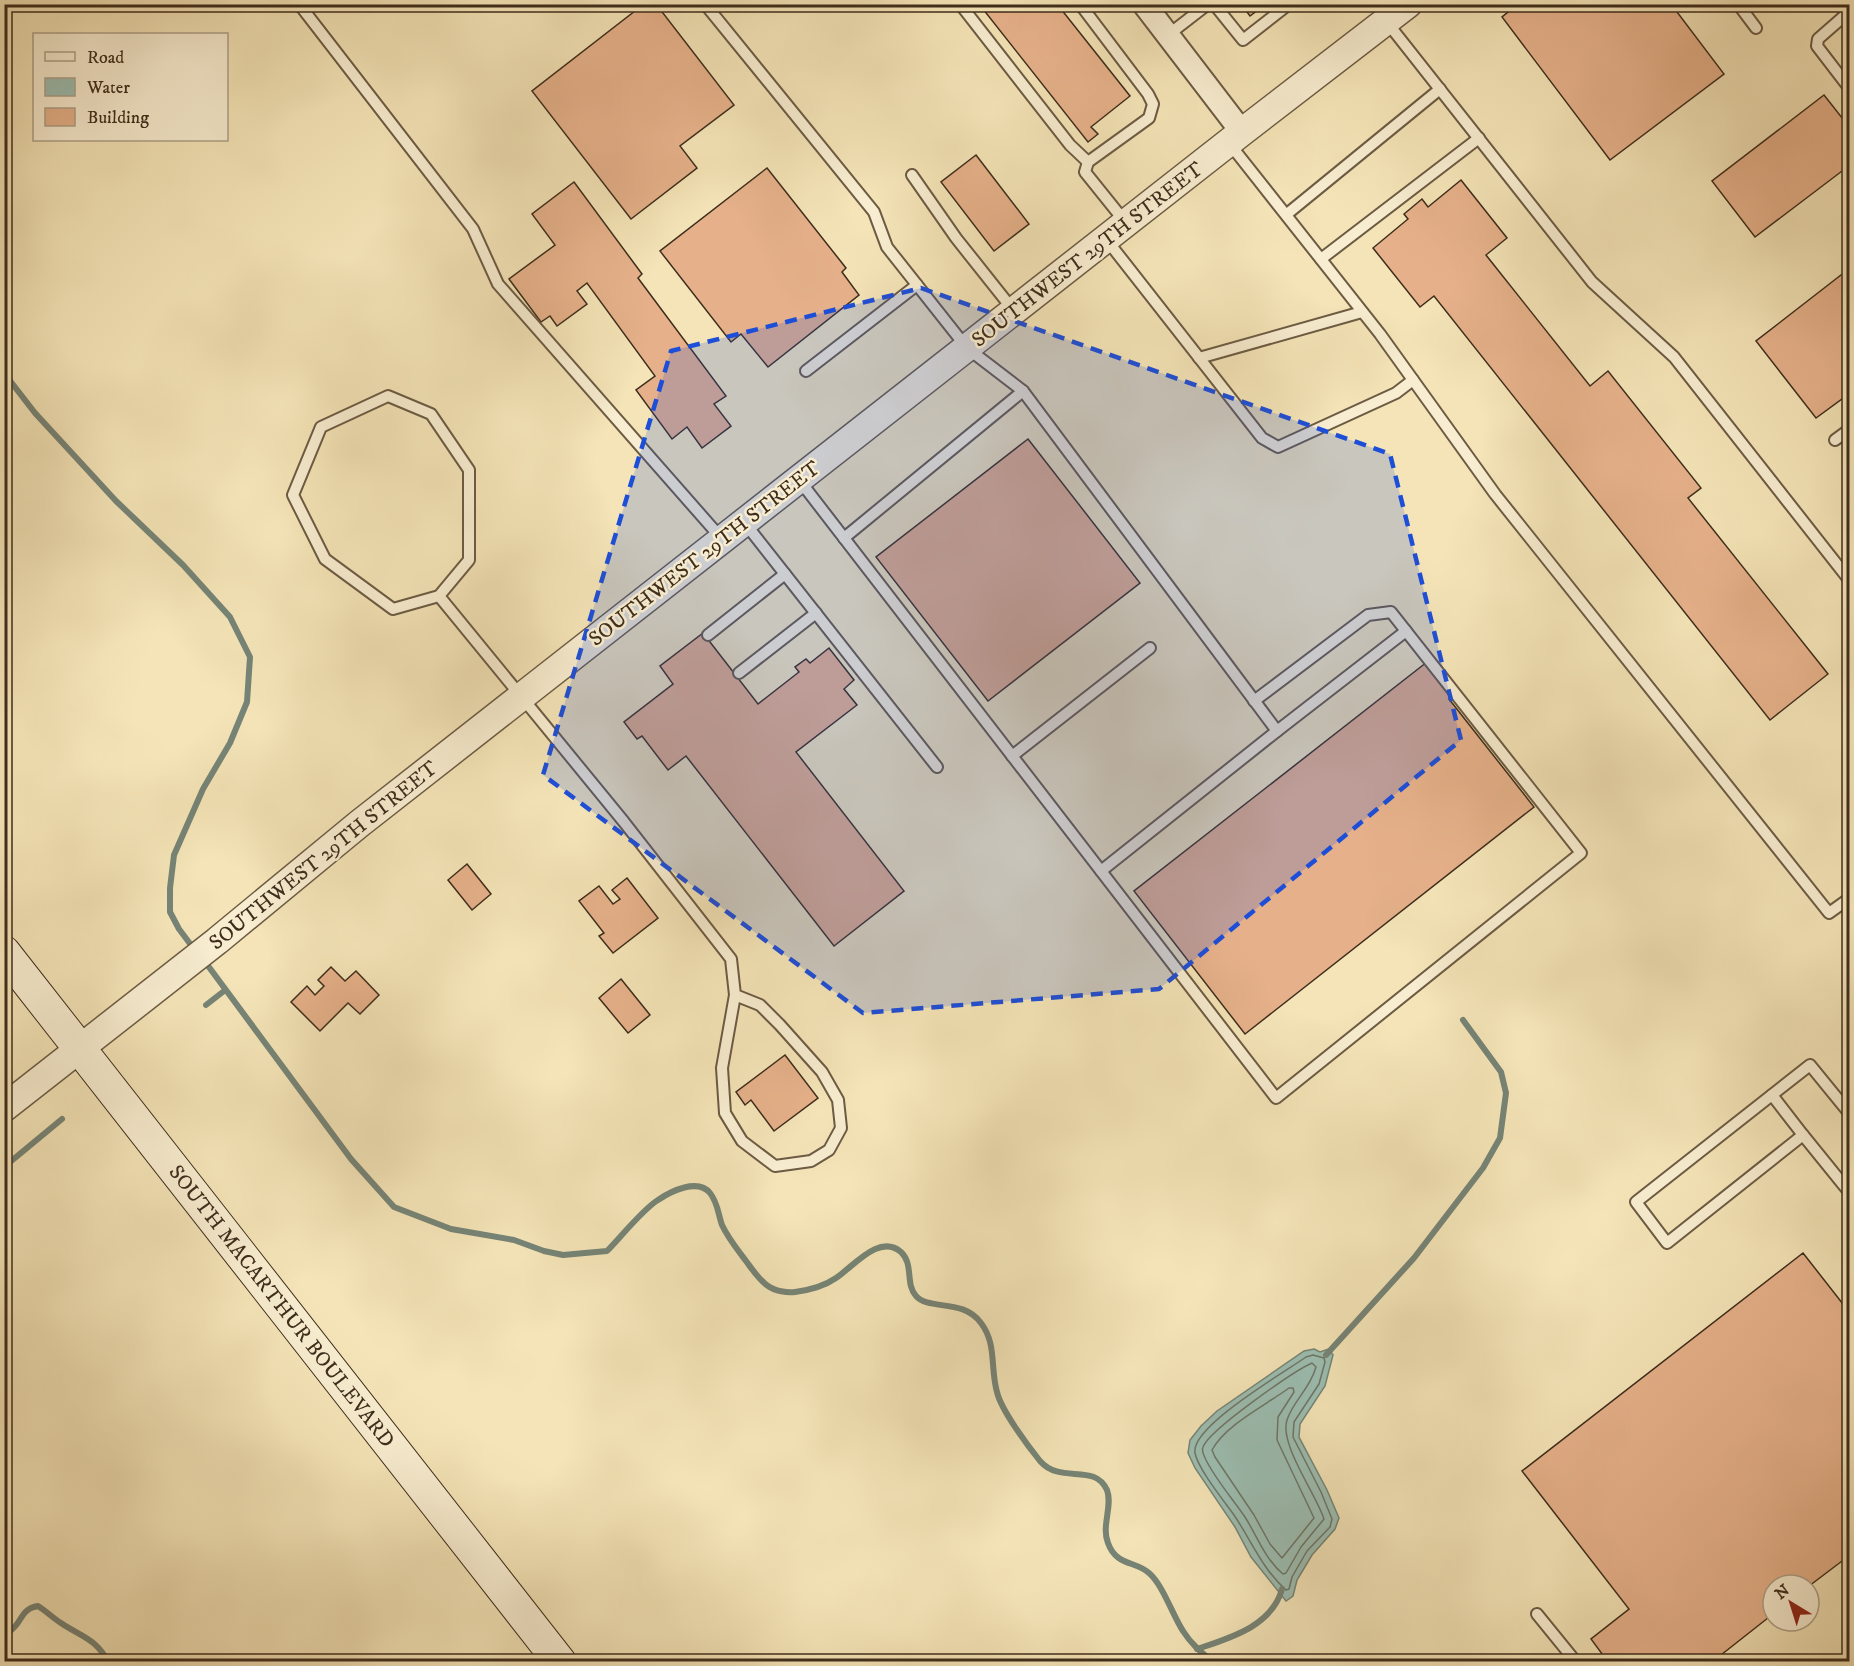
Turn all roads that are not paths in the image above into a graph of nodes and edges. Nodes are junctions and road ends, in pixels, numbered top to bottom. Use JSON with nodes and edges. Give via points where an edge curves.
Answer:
{"nodes":[{"id":1,"x":299,"y":4,"type":"edge"},
{"id":2,"x":705,"y":4,"type":"edge"},
{"id":3,"x":960,"y":4,"type":"edge"},
{"id":4,"x":1080,"y":4,"type":"edge"},
{"id":5,"x":1144,"y":4,"type":"edge"},
{"id":6,"x":1208,"y":4,"type":"edge"},
{"id":7,"x":1214,"y":4,"type":"edge"},
{"id":8,"x":1289,"y":4,"type":"edge"},
{"id":9,"x":1408,"y":4,"type":"edge"},
{"id":10,"x":1738,"y":4,"type":"edge"},
{"id":11,"x":1849,"y":8,"type":"edge"},
{"id":12,"x":1386,"y":21,"type":"junction"},
{"id":13,"x":1756,"y":28,"type":"dead end"},
{"id":14,"x":1168,"y":35,"type":"junction"},
{"id":15,"x":1440,"y":89,"type":"junction"},
{"id":16,"x":1850,"y":89,"type":"edge"},
{"id":17,"x":1236,"y":137,"type":"junction"},
{"id":18,"x":1479,"y":138,"type":"junction"},
{"id":19,"x":1088,"y":162,"type":"junction"},
{"id":20,"x":912,"y":175,"type":"dead end"},
{"id":21,"x":1287,"y":214,"type":"junction"},
{"id":22,"x":1116,"y":231,"type":"junction"},
{"id":23,"x":1321,"y":259,"type":"junction"},
{"id":24,"x":917,"y":285,"type":"junction"},
{"id":25,"x":1014,"y":311,"type":"junction"},
{"id":26,"x":1362,"y":312,"type":"junction"},
{"id":27,"x":967,"y":348,"type":"junction"},
{"id":28,"x":1199,"y":358,"type":"junction"},
{"id":29,"x":806,"y":371,"type":"dead end"},
{"id":30,"x":1413,"y":380,"type":"junction"},
{"id":31,"x":1023,"y":391,"type":"junction"},
{"id":32,"x":1850,"y":429,"type":"edge"},
{"id":33,"x":1835,"y":440,"type":"dead end"},
{"id":34,"x":799,"y":479,"type":"junction"},
{"id":35,"x":744,"y":522,"type":"junction"},
{"id":36,"x":844,"y":538,"type":"junction"},
{"id":37,"x":723,"y":539,"type":"junction"},
{"id":38,"x":785,"y":573,"type":"junction"},
{"id":39,"x":1850,"y":581,"type":"edge"},
{"id":40,"x":439,"y":596,"type":"junction"},
{"id":41,"x":816,"y":614,"type":"junction"},
{"id":42,"x":1406,"y":631,"type":"junction"},
{"id":43,"x":708,"y":635,"type":"dead end"},
{"id":44,"x":1150,"y":648,"type":"dead end"},
{"id":45,"x":739,"y":674,"type":"dead end"},
{"id":46,"x":522,"y":696,"type":"junction"},
{"id":47,"x":1254,"y":701,"type":"junction"},
{"id":48,"x":1277,"y":731,"type":"junction"},
{"id":49,"x":1012,"y":756,"type":"junction"},
{"id":50,"x":937,"y":767,"type":"dead end"},
{"id":51,"x":1101,"y":872,"type":"junction"},
{"id":52,"x":1850,"y":898,"type":"edge"},
{"id":53,"x":4,"y":952,"type":"edge"},
{"id":54,"x":735,"y":995,"type":"junction"},
{"id":55,"x":81,"y":1049,"type":"junction"},
{"id":56,"x":1772,"y":1095,"type":"junction"},
{"id":57,"x":4,"y":1108,"type":"edge"},
{"id":58,"x":1850,"y":1114,"type":"edge"},
{"id":59,"x":1803,"y":1135,"type":"junction"},
{"id":60,"x":1850,"y":1193,"type":"edge"},
{"id":61,"x":1537,"y":1614,"type":"dead end"},
{"id":62,"x":560,"y":1662,"type":"edge"},
{"id":63,"x":1576,"y":1662,"type":"edge"}],
"edges":[{"from":1,"to":37,"type":"lane","via":[[473,229],[498,284]]},
{"from":2,"to":24,"type":"lane","via":[[874,212],[887,247]]},
{"from":3,"to":19,"type":"lane","via":[[1070,145]]},
{"from":4,"to":19,"type":"lane","via":[[1153,104],[1149,118]]},
{"from":5,"to":14,"type":"street"},
{"from":6,"to":14,"type":"lane"},
{"from":7,"to":8,"type":"lane","via":[[1243,40]]},
{"from":9,"to":12,"type":"street","name":"SOUTHWEST 29TH STREET"},
{"from":10,"to":13,"type":"lane"},
{"from":11,"to":16,"type":"lane","via":[[1818,39],[1817,46]]},
{"from":12,"to":15,"type":"lane"},
{"from":12,"to":17,"type":"street","name":"SOUTHWEST 29TH STREET"},
{"from":14,"to":17,"type":"street"},
{"from":15,"to":18,"type":"lane"},
{"from":15,"to":21,"type":"lane"},
{"from":17,"to":21,"type":"lane"},
{"from":17,"to":22,"type":"street","name":"SOUTHWEST 29TH STREET"},
{"from":18,"to":23,"type":"lane"},
{"from":18,"to":39,"type":"lane","via":[[1592,282],[1674,357]]},
{"from":19,"to":22,"type":"lane","via":[[1085,172]]},
{"from":20,"to":25,"type":"lane"},
{"from":21,"to":23,"type":"lane"},
{"from":22,"to":25,"type":"street","name":"SOUTHWEST 29TH STREET"},
{"from":22,"to":28,"type":"lane"},
{"from":23,"to":26,"type":"lane"},
{"from":24,"to":27,"type":"lane"},
{"from":24,"to":29,"type":"lane"},
{"from":25,"to":27,"type":"street","name":"SOUTHWEST 29TH STREET"},
{"from":26,"to":28,"type":"lane"},
{"from":26,"to":30,"type":"lane"},
{"from":27,"to":31,"type":"lane"},
{"from":27,"to":34,"type":"street","name":"SOUTHWEST 29TH STREET"},
{"from":28,"to":30,"type":"lane","via":[[1262,438],[1278,447],[1396,393]]},
{"from":30,"to":52,"type":"lane","via":[[1502,503],[1829,913]]},
{"from":31,"to":36,"type":"lane"},
{"from":31,"to":47,"type":"lane"},
{"from":32,"to":33,"type":"lane"},
{"from":34,"to":35,"type":"street","name":"SOUTHWEST 29TH STREET"},
{"from":34,"to":36,"type":"lane"},
{"from":35,"to":37,"type":"street","name":"SOUTHWEST 29TH STREET"},
{"from":35,"to":38,"type":"lane"},
{"from":36,"to":49,"type":"lane"},
{"from":37,"to":46,"type":"street","name":"SOUTHWEST 29TH STREET"},
{"from":38,"to":41,"type":"lane"},
{"from":38,"to":43,"type":"lane"},
{"from":40,"to":40,"type":"lane","via":[[393,609],[325,559],[293,495],[321,427],[388,396],[431,414],[470,470],[470,560]]},
{"from":40,"to":46,"type":"lane"},
{"from":41,"to":45,"type":"lane"},
{"from":41,"to":50,"type":"lane"},
{"from":42,"to":47,"type":"lane","via":[[1391,612],[1368,615]]},
{"from":42,"to":48,"type":"lane"},
{"from":42,"to":51,"type":"lane","via":[[1581,853],[1276,1098]]},
{"from":44,"to":49,"type":"lane"},
{"from":46,"to":54,"type":"lane","via":[[731,959]]},
{"from":46,"to":55,"type":"street","name":"SOUTHWEST 29TH STREET"},
{"from":47,"to":48,"type":"lane"},
{"from":48,"to":51,"type":"lane"},
{"from":49,"to":51,"type":"lane"},
{"from":53,"to":55,"type":"main road","name":"SOUTH MACARTHUR BOULEVARD"},
{"from":54,"to":54,"type":"lane","via":[[722,1068],[725,1113],[742,1141],[775,1166],[811,1161],[829,1150],[841,1128],[838,1100],[822,1072],[780,1024],[760,1005]]},
{"from":55,"to":57,"type":"street","name":"SOUTHWEST 29TH STREET"},
{"from":55,"to":62,"type":"main road","name":"SOUTH MACARTHUR BOULEVARD"},
{"from":56,"to":58,"type":"lane","via":[[1809,1065]]},
{"from":56,"to":59,"type":"lane"},
{"from":56,"to":59,"type":"lane","via":[[1636,1202],[1667,1243]]},
{"from":59,"to":60,"type":"lane"},
{"from":61,"to":63,"type":"lane"}]}
